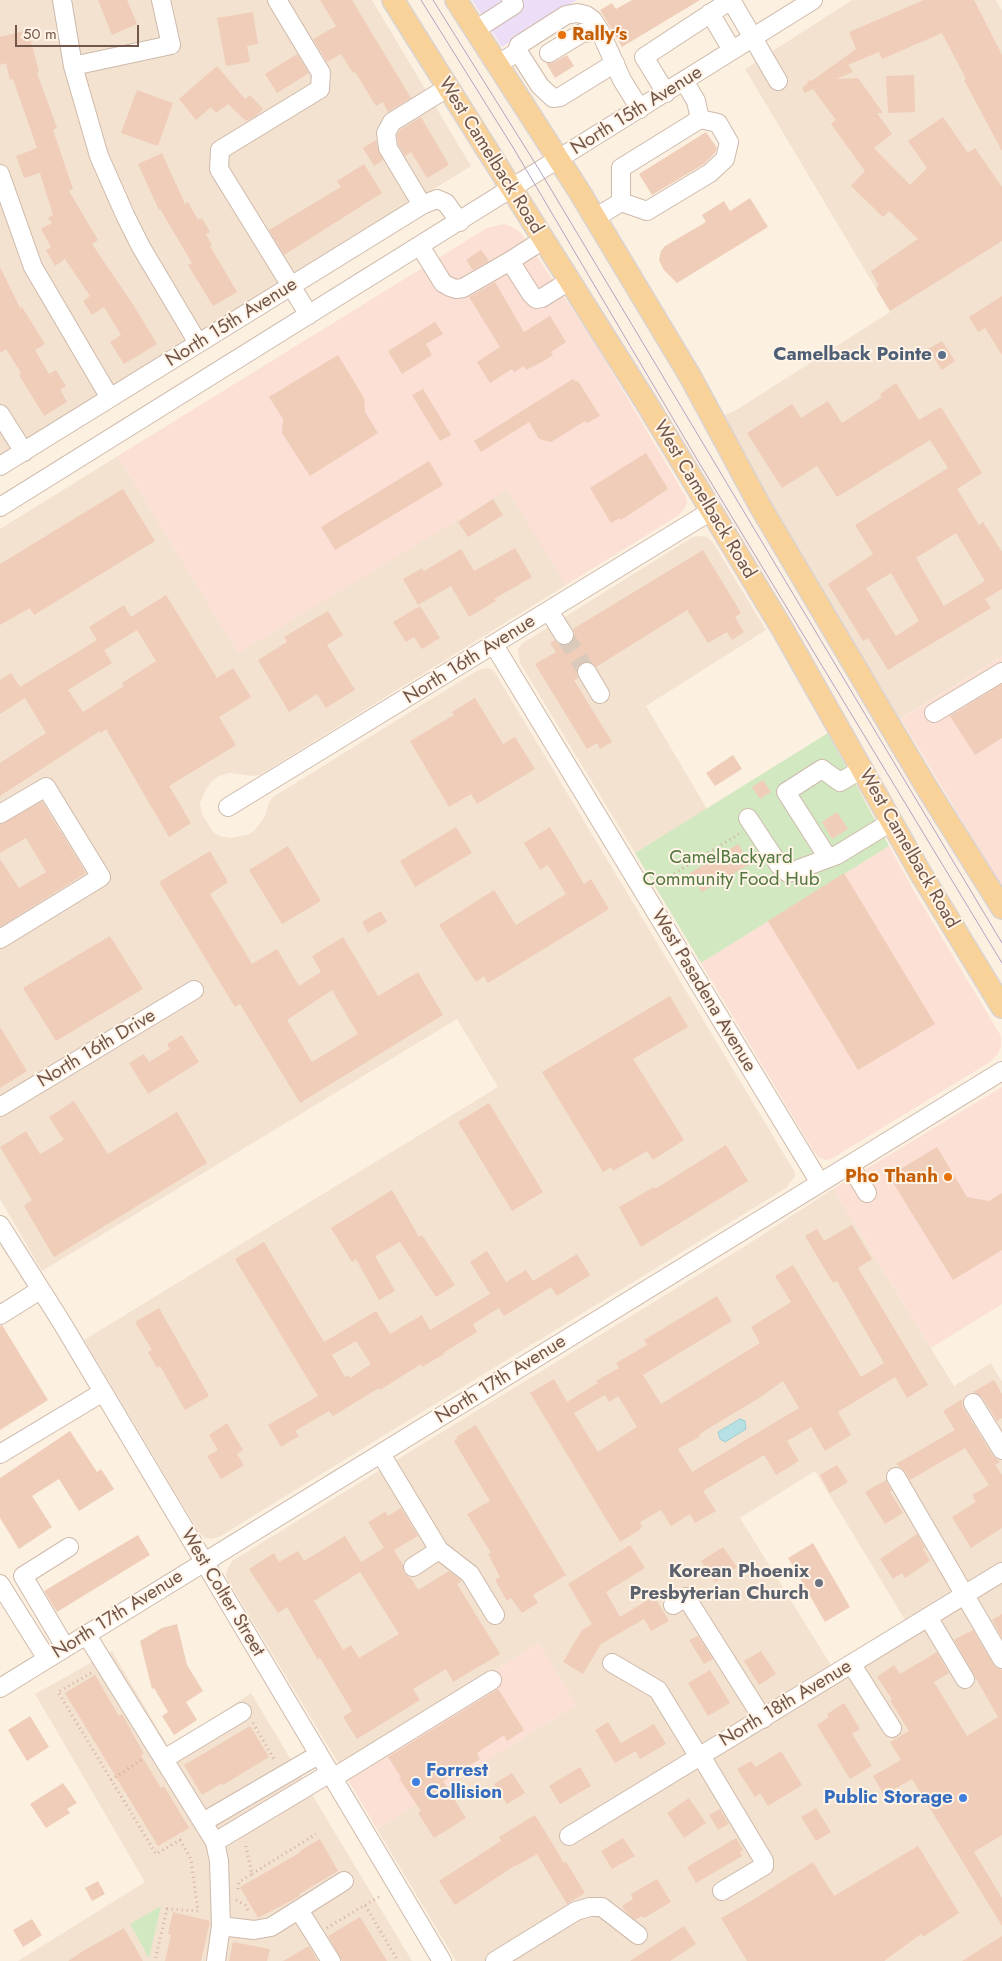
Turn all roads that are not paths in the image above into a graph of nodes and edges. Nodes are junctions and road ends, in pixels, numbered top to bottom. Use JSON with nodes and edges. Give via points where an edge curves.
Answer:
{"nodes":[{"id":1,"x":62,"y":0,"type":"edge"},
{"id":2,"x":160,"y":0,"type":"edge"},
{"id":3,"x":277,"y":0,"type":"edge"},
{"id":4,"x":393,"y":0,"type":"edge"},
{"id":5,"x":456,"y":0,"type":"edge"},
{"id":6,"x":731,"y":0,"type":"edge"},
{"id":7,"x":814,"y":0,"type":"edge"},
{"id":8,"x":516,"y":2,"type":"edge"},
{"id":9,"x":710,"y":14,"type":"junction"},
{"id":10,"x":476,"y":30,"type":"junction"},
{"id":11,"x":600,"y":31,"type":"junction"},
{"id":12,"x":754,"y":37,"type":"junction"},
{"id":13,"x":517,"y":50,"type":"junction"},
{"id":14,"x":732,"y":50,"type":"junction"},
{"id":15,"x":539,"y":59,"type":"junction"},
{"id":16,"x":615,"y":63,"type":"junction"},
{"id":17,"x":498,"y":64,"type":"junction"},
{"id":18,"x":73,"y":66,"type":"junction"},
{"id":19,"x":776,"y":77,"type":"dead end"},
{"id":20,"x":684,"y":81,"type":"junction"},
{"id":21,"x":447,"y":88,"type":"junction"},
{"id":22,"x":666,"y":92,"type":"junction"},
{"id":23,"x":546,"y":94,"type":"junction"},
{"id":24,"x":526,"y":107,"type":"junction"},
{"id":25,"x":640,"y":108,"type":"junction"},
{"id":26,"x":700,"y":119,"type":"junction"},
{"id":27,"x":559,"y":160,"type":"junction"},
{"id":28,"x":0,"y":174,"type":"edge"},
{"id":29,"x":511,"y":189,"type":"junction"},
{"id":30,"x":621,"y":202,"type":"junction"},
{"id":31,"x":422,"y":205,"type":"junction"},
{"id":32,"x":595,"y":218,"type":"junction"},
{"id":33,"x":460,"y":222,"type":"junction"},
{"id":34,"x":543,"y":240,"type":"junction"},
{"id":35,"x":420,"y":246,"type":"junction"},
{"id":36,"x":510,"y":261,"type":"junction"},
{"id":37,"x":569,"y":281,"type":"junction"},
{"id":38,"x":291,"y":287,"type":"junction"},
{"id":39,"x":309,"y":315,"type":"junction"},
{"id":40,"x":198,"y":343,"type":"junction"},
{"id":41,"x":110,"y":398,"type":"junction"},
{"id":42,"x":0,"y":414,"type":"edge"},
{"id":43,"x":24,"y":452,"type":"junction"},
{"id":44,"x":0,"y":466,"type":"edge"},
{"id":45,"x":0,"y":507,"type":"edge"},
{"id":46,"x":711,"y":511,"type":"junction"},
{"id":47,"x":549,"y":611,"type":"junction"},
{"id":48,"x":564,"y":634,"type":"tunnel mouth"},
{"id":49,"x":494,"y":645,"type":"junction"},
{"id":50,"x":587,"y":672,"type":"tunnel mouth"},
{"id":51,"x":1002,"y":672,"type":"edge"},
{"id":52,"x":600,"y":694,"type":"dead end"},
{"id":53,"x":934,"y":713,"type":"dead end"},
{"id":54,"x":862,"y":769,"type":"junction"},
{"id":55,"x":228,"y":807,"type":"dead end"},
{"id":56,"x":0,"y":814,"type":"edge"},
{"id":57,"x":751,"y":821,"type":"road end"},
{"id":58,"x":891,"y":822,"type":"junction"},
{"id":59,"x":828,"y":858,"type":"junction"},
{"id":60,"x":1002,"y":908,"type":"edge"},
{"id":61,"x":0,"y":939,"type":"edge"},
{"id":62,"x":194,"y":990,"type":"dead end"},
{"id":63,"x":1002,"y":1007,"type":"edge"},
{"id":64,"x":1002,"y":1071,"type":"edge"},
{"id":65,"x":0,"y":1107,"type":"edge"},
{"id":66,"x":850,"y":1165,"type":"junction"},
{"id":67,"x":820,"y":1183,"type":"junction"},
{"id":68,"x":867,"y":1192,"type":"dead end"},
{"id":69,"x":0,"y":1225,"type":"edge"},
{"id":70,"x":40,"y":1290,"type":"junction"},
{"id":71,"x":0,"y":1315,"type":"edge"},
{"id":72,"x":103,"y":1392,"type":"junction"},
{"id":73,"x":973,"y":1403,"type":"dead end"},
{"id":74,"x":1002,"y":1450,"type":"edge"},
{"id":75,"x":0,"y":1454,"type":"edge"},
{"id":76,"x":380,"y":1454,"type":"junction"},
{"id":77,"x":896,"y":1476,"type":"dead end"},
{"id":78,"x":69,"y":1547,"type":"dead end"},
{"id":79,"x":439,"y":1550,"type":"junction"},
{"id":80,"x":203,"y":1562,"type":"junction"},
{"id":81,"x":413,"y":1567,"type":"dead end"},
{"id":82,"x":1002,"y":1572,"type":"edge"},
{"id":83,"x":0,"y":1584,"type":"edge"},
{"id":84,"x":966,"y":1594,"type":"junction"},
{"id":85,"x":673,"y":1605,"type":"dead end"},
{"id":86,"x":495,"y":1615,"type":"dead end"},
{"id":87,"x":928,"y":1618,"type":"junction"},
{"id":88,"x":86,"y":1634,"type":"junction"},
{"id":89,"x":65,"y":1648,"type":"junction"},
{"id":90,"x":1002,"y":1658,"type":"edge"},
{"id":91,"x":47,"y":1659,"type":"junction"},
{"id":92,"x":612,"y":1663,"type":"dead end"},
{"id":93,"x":852,"y":1665,"type":"junction"},
{"id":94,"x":965,"y":1678,"type":"dead end"},
{"id":95,"x":492,"y":1680,"type":"dead end"},
{"id":96,"x":0,"y":1688,"type":"edge"},
{"id":97,"x":247,"y":1716,"type":"road end"},
{"id":98,"x":763,"y":1719,"type":"junction"},
{"id":99,"x":892,"y":1728,"type":"dead end"},
{"id":100,"x":161,"y":1754,"type":"junction"},
{"id":101,"x":318,"y":1755,"type":"junction"},
{"id":102,"x":700,"y":1757,"type":"junction"},
{"id":103,"x":331,"y":1776,"type":"junction"},
{"id":104,"x":203,"y":1822,"type":"junction"},
{"id":105,"x":569,"y":1836,"type":"dead end"},
{"id":106,"x":215,"y":1842,"type":"junction"},
{"id":107,"x":344,"y":1881,"type":"dead end"},
{"id":108,"x":722,"y":1891,"type":"dead end"},
{"id":109,"x":299,"y":1910,"type":"junction"},
{"id":110,"x":221,"y":1926,"type":"junction"},
{"id":111,"x":638,"y":1935,"type":"dead end"},
{"id":112,"x":216,"y":1961,"type":"edge"},
{"id":113,"x":331,"y":1961,"type":"edge"},
{"id":114,"x":442,"y":1961,"type":"edge"},
{"id":115,"x":495,"y":1961,"type":"edge"}],
"edges":[{"from":1,"to":18,"type":"street"},
{"from":2,"to":18,"type":"street","via":[[171,46]]},
{"from":3,"to":38,"type":"street","via":[[321,73],[320,89],[220,150],[219,169]]},
{"from":4,"to":21,"type":"main road","name":"West Camelback Road"},
{"from":5,"to":10,"type":"main road"},
{"from":6,"to":9,"type":"street"},
{"from":6,"to":12,"type":"street"},
{"from":7,"to":12,"type":"street","name":"North 15th Avenue"},
{"from":8,"to":10,"type":"street"},
{"from":9,"to":14,"type":"street"},
{"from":9,"to":22,"type":"street","via":[[644,57]]},
{"from":10,"to":17,"type":"main road"},
{"from":11,"to":13,"type":"street","via":[[586,15],[566,15],[519,45]]},
{"from":11,"to":15,"type":"street","via":[[582,33]]},
{"from":11,"to":16,"type":"street"},
{"from":12,"to":14,"type":"street","name":"North 15th Avenue"},
{"from":12,"to":19,"type":"street"},
{"from":13,"to":15,"type":"street"},
{"from":13,"to":17,"type":"street"},
{"from":14,"to":20,"type":"street","name":"North 15th Avenue"},
{"from":15,"to":23,"type":"street"},
{"from":16,"to":23,"type":"street","via":[[560,97]]},
{"from":16,"to":25,"type":"street"},
{"from":17,"to":24,"type":"main road"},
{"from":18,"to":40,"type":"street","via":[[110,183],[141,247]]},
{"from":20,"to":22,"type":"street","name":"North 15th Avenue"},
{"from":20,"to":26,"type":"street","via":[[696,101]]},
{"from":21,"to":29,"type":"main road","name":"West Camelback Road"},
{"from":21,"to":31,"type":"street","via":[[392,122],[386,133],[388,148]]},
{"from":22,"to":25,"type":"street","name":"North 15th Avenue"},
{"from":23,"to":24,"type":"street"},
{"from":24,"to":27,"type":"main road"},
{"from":25,"to":27,"type":"street","name":"North 15th Avenue"},
{"from":26,"to":30,"type":"street","via":[[621,168]]},
{"from":26,"to":30,"type":"street","via":[[718,123],[729,142],[725,159],[710,173],[647,211]]},
{"from":27,"to":29,"type":"street","name":"North 15th Avenue"},
{"from":27,"to":32,"type":"main road"},
{"from":28,"to":41,"type":"street","via":[[33,267]]},
{"from":29,"to":33,"type":"street","name":"North 15th Avenue"},
{"from":29,"to":34,"type":"main road","name":"West Camelback Road"},
{"from":30,"to":32,"type":"street"},
{"from":31,"to":33,"type":"street","name":"North 15th Avenue","via":[[437,199],[446,203]]},
{"from":31,"to":38,"type":"street","name":"North 15th Avenue"},
{"from":32,"to":60,"type":"main road","via":[[690,376],[760,506]]},
{"from":33,"to":35,"type":"street","name":"North 15th Avenue"},
{"from":34,"to":36,"type":"street"},
{"from":34,"to":37,"type":"main road","name":"West Camelback Road"},
{"from":35,"to":36,"type":"street","via":[[443,283],[456,289]]},
{"from":35,"to":39,"type":"street","name":"North 15th Avenue"},
{"from":36,"to":37,"type":"street","via":[[536,299]]},
{"from":37,"to":46,"type":"main road","name":"West Camelback Road"},
{"from":38,"to":39,"type":"street"},
{"from":38,"to":40,"type":"street","name":"North 15th Avenue"},
{"from":39,"to":45,"type":"street","name":"North 15th Avenue"},
{"from":40,"to":41,"type":"street","name":"North 15th Avenue"},
{"from":41,"to":43,"type":"street","name":"North 15th Avenue"},
{"from":42,"to":43,"type":"street"},
{"from":43,"to":44,"type":"street","name":"North 15th Avenue"},
{"from":46,"to":47,"type":"street","name":"North 16th Avenue"},
{"from":46,"to":54,"type":"main road","name":"West Camelback Road"},
{"from":47,"to":48,"type":"street"},
{"from":47,"to":49,"type":"street","name":"North 16th Avenue"},
{"from":49,"to":55,"type":"street","name":"North 16th Avenue"},
{"from":49,"to":67,"type":"street","name":"West Pasadena Avenue"},
{"from":50,"to":52,"type":"street"},
{"from":51,"to":53,"type":"street"},
{"from":54,"to":58,"type":"main road","name":"West Camelback Road"},
{"from":54,"to":59,"type":"street","via":[[840,782],[822,769],[786,792]]},
{"from":56,"to":61,"type":"street","via":[[46,787],[101,877]]},
{"from":57,"to":59,"type":"street","via":[[779,865],[788,873]]},
{"from":58,"to":59,"type":"street"},
{"from":58,"to":63,"type":"main road","name":"West Camelback Road"},
{"from":62,"to":65,"type":"street","name":"North 16th Drive"},
{"from":64,"to":66,"type":"street","name":"North 17th Avenue"},
{"from":66,"to":67,"type":"street","name":"North 17th Avenue"},
{"from":66,"to":68,"type":"street"},
{"from":67,"to":76,"type":"street","name":"North 17th Avenue"},
{"from":69,"to":70,"type":"street","name":"West Colter Street"},
{"from":70,"to":71,"type":"street"},
{"from":70,"to":72,"type":"street","name":"West Colter Street"},
{"from":72,"to":75,"type":"street"},
{"from":72,"to":80,"type":"street","name":"West Colter Street"},
{"from":73,"to":74,"type":"street"},
{"from":76,"to":79,"type":"street"},
{"from":76,"to":80,"type":"street","name":"North 17th Avenue"},
{"from":77,"to":84,"type":"street"},
{"from":78,"to":89,"type":"street","via":[[23,1576]]},
{"from":79,"to":81,"type":"street"},
{"from":79,"to":86,"type":"street","via":[[470,1574]]},
{"from":80,"to":88,"type":"street","name":"North 17th Avenue"},
{"from":80,"to":101,"type":"street","name":"West Colter Street"},
{"from":82,"to":84,"type":"street","name":"North 18th Avenue"},
{"from":83,"to":91,"type":"street"},
{"from":84,"to":87,"type":"street","name":"North 18th Avenue"},
{"from":84,"to":90,"type":"street"},
{"from":85,"to":98,"type":"street","via":[[686,1597]]},
{"from":87,"to":93,"type":"street","name":"North 18th Avenue"},
{"from":87,"to":94,"type":"street"},
{"from":88,"to":89,"type":"street","name":"North 17th Avenue"},
{"from":88,"to":100,"type":"street"},
{"from":89,"to":91,"type":"street","name":"North 17th Avenue"},
{"from":91,"to":96,"type":"street","name":"North 17th Avenue"},
{"from":92,"to":102,"type":"street","via":[[658,1690]]},
{"from":93,"to":98,"type":"street","name":"North 18th Avenue"},
{"from":93,"to":99,"type":"street"},
{"from":95,"to":103,"type":"street"},
{"from":97,"to":100,"type":"street"},
{"from":98,"to":102,"type":"street","name":"North 18th Avenue"},
{"from":100,"to":104,"type":"street"},
{"from":101,"to":103,"type":"street","name":"West Colter Street"},
{"from":101,"to":104,"type":"street"},
{"from":102,"to":105,"type":"street","name":"North 18th Avenue"},
{"from":102,"to":108,"type":"street","via":[[764,1861],[764,1866]]},
{"from":103,"to":106,"type":"street"},
{"from":103,"to":114,"type":"street","name":"West Colter Street"},
{"from":104,"to":106,"type":"street"},
{"from":106,"to":110,"type":"street","via":[[219,1861]]},
{"from":107,"to":109,"type":"street"},
{"from":109,"to":110,"type":"street","via":[[270,1927],[236,1929]]},
{"from":109,"to":113,"type":"street"},
{"from":110,"to":112,"type":"street"},
{"from":111,"to":115,"type":"street","via":[[602,1907],[590,1907],[576,1911]]}]}
